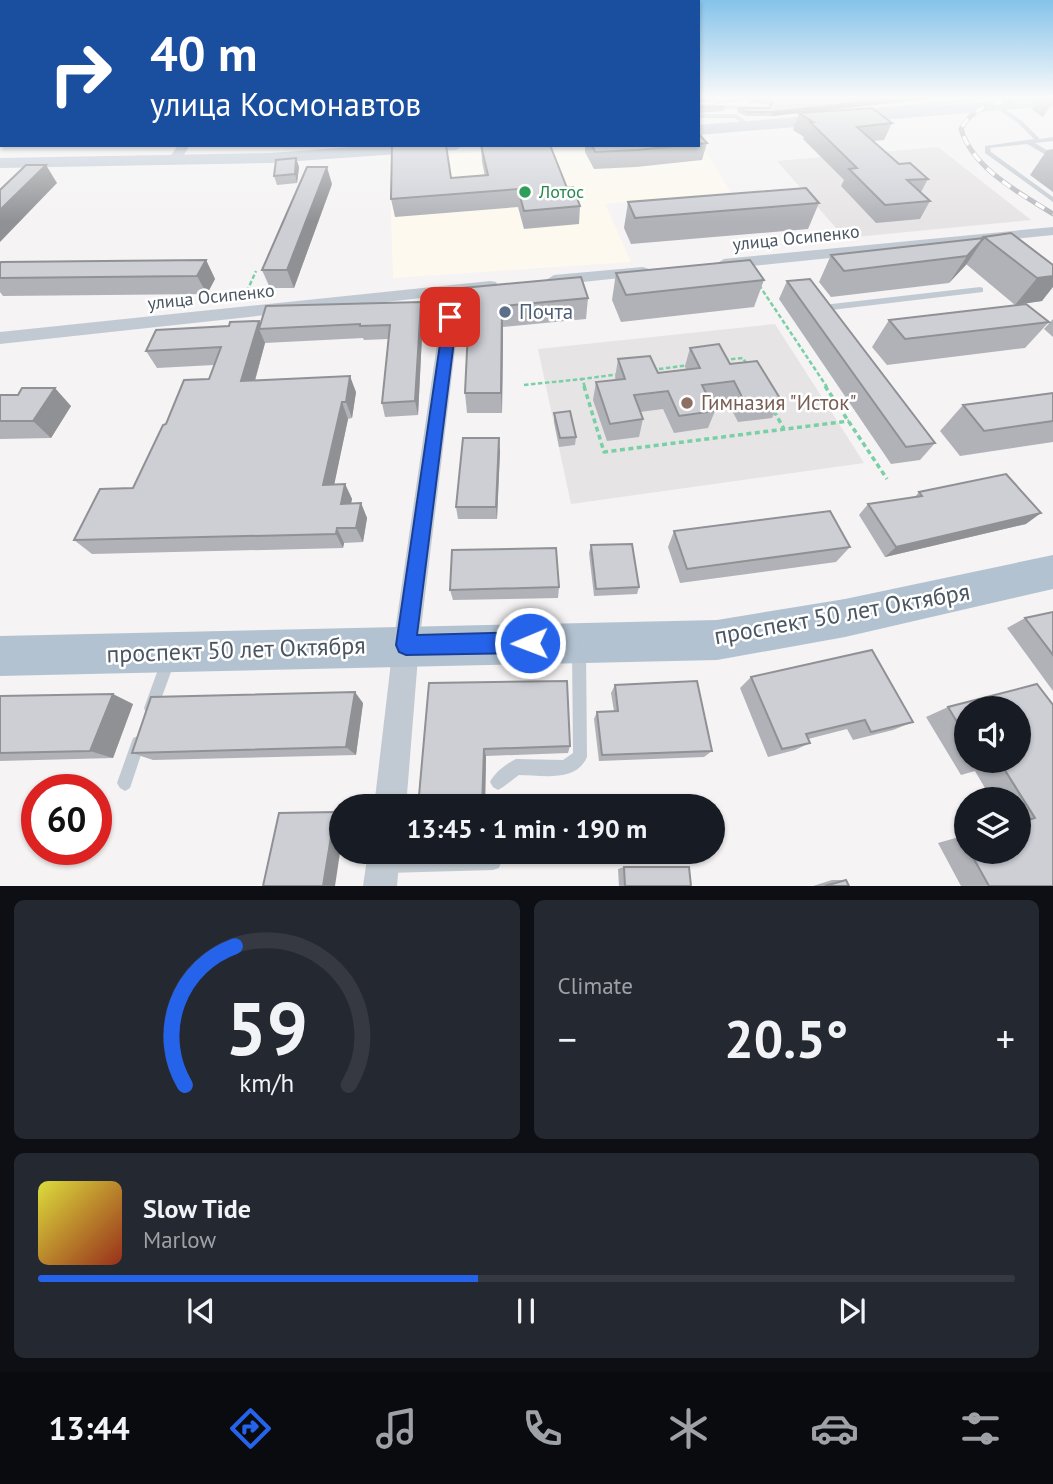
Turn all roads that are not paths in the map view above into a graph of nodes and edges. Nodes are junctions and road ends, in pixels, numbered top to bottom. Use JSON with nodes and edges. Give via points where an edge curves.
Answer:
{"nodes":[{"id":1,"x":1048,"y":139,"type":"edge"},
{"id":2,"x":1038,"y":140,"type":"joint"},
{"id":3,"x":1027,"y":141,"type":"junction"},
{"id":4,"x":433,"y":147,"type":"edge"},
{"id":5,"x":182,"y":149,"type":"edge"},
{"id":6,"x":1053,"y":157,"type":"edge"},
{"id":7,"x":0,"y":163,"type":"edge"},
{"id":8,"x":1053,"y":200,"type":"edge"},
{"id":9,"x":1053,"y":231,"type":"edge"},
{"id":10,"x":708,"y":266,"type":"edge"},
{"id":11,"x":659,"y":271,"type":"edge"},
{"id":12,"x":534,"y":282,"type":"edge"},
{"id":13,"x":507,"y":284,"type":"edge"},
{"id":14,"x":979,"y":290,"type":"dead end"},
{"id":15,"x":823,"y":308,"type":"edge"},
{"id":16,"x":450,"y":317,"type":"dead end"},
{"id":17,"x":0,"y":338,"type":"edge"},
{"id":18,"x":1053,"y":572,"type":"edge"},
{"id":19,"x":579,"y":642,"type":"junction"},
{"id":20,"x":406,"y":645,"type":"junction"},
{"id":21,"x":171,"y":652,"type":"junction"},
{"id":22,"x":0,"y":656,"type":"edge"},
{"id":23,"x":498,"y":782,"type":"dead end"},
{"id":24,"x":125,"y":783,"type":"dead end"},
{"id":25,"x":391,"y":794,"type":"edge"},
{"id":26,"x":456,"y":864,"type":"edge"},
{"id":27,"x":382,"y":868,"type":"edge"}],
"edges":[{"from":1,"to":2,"type":"lane"},
{"from":2,"to":3,"type":"lane"},
{"from":3,"to":6,"type":"lane"},
{"from":3,"to":8,"type":"lane","via":[[993,144],[987,147],[988,153]]},
{"from":4,"to":5,"type":"main road","via":[[351,154]]},
{"from":5,"to":7,"type":"main road"},
{"from":9,"to":10,"type":"street","name":"улица Осипенко"},
{"from":11,"to":12,"type":"street"},
{"from":13,"to":17,"type":"street","name":"улица Осипенко"},
{"from":14,"to":15,"type":"lane"},
{"from":16,"to":20,"type":"street"},
{"from":18,"to":19,"type":"main road","name":"проспект 50 лет Октября","via":[[845,618],[717,640]]},
{"from":19,"to":20,"type":"main road","name":"проспект 50 лет Октября"},
{"from":19,"to":23,"type":"lane","via":[[580,757],[565,768],[516,767]]},
{"from":20,"to":21,"type":"main road","name":"проспект 50 лет Октября"},
{"from":20,"to":25,"type":"street"},
{"from":21,"to":22,"type":"main road","name":"проспект 50 лет Октября"},
{"from":21,"to":24,"type":"lane"},
{"from":26,"to":27,"type":"lane"}]}
